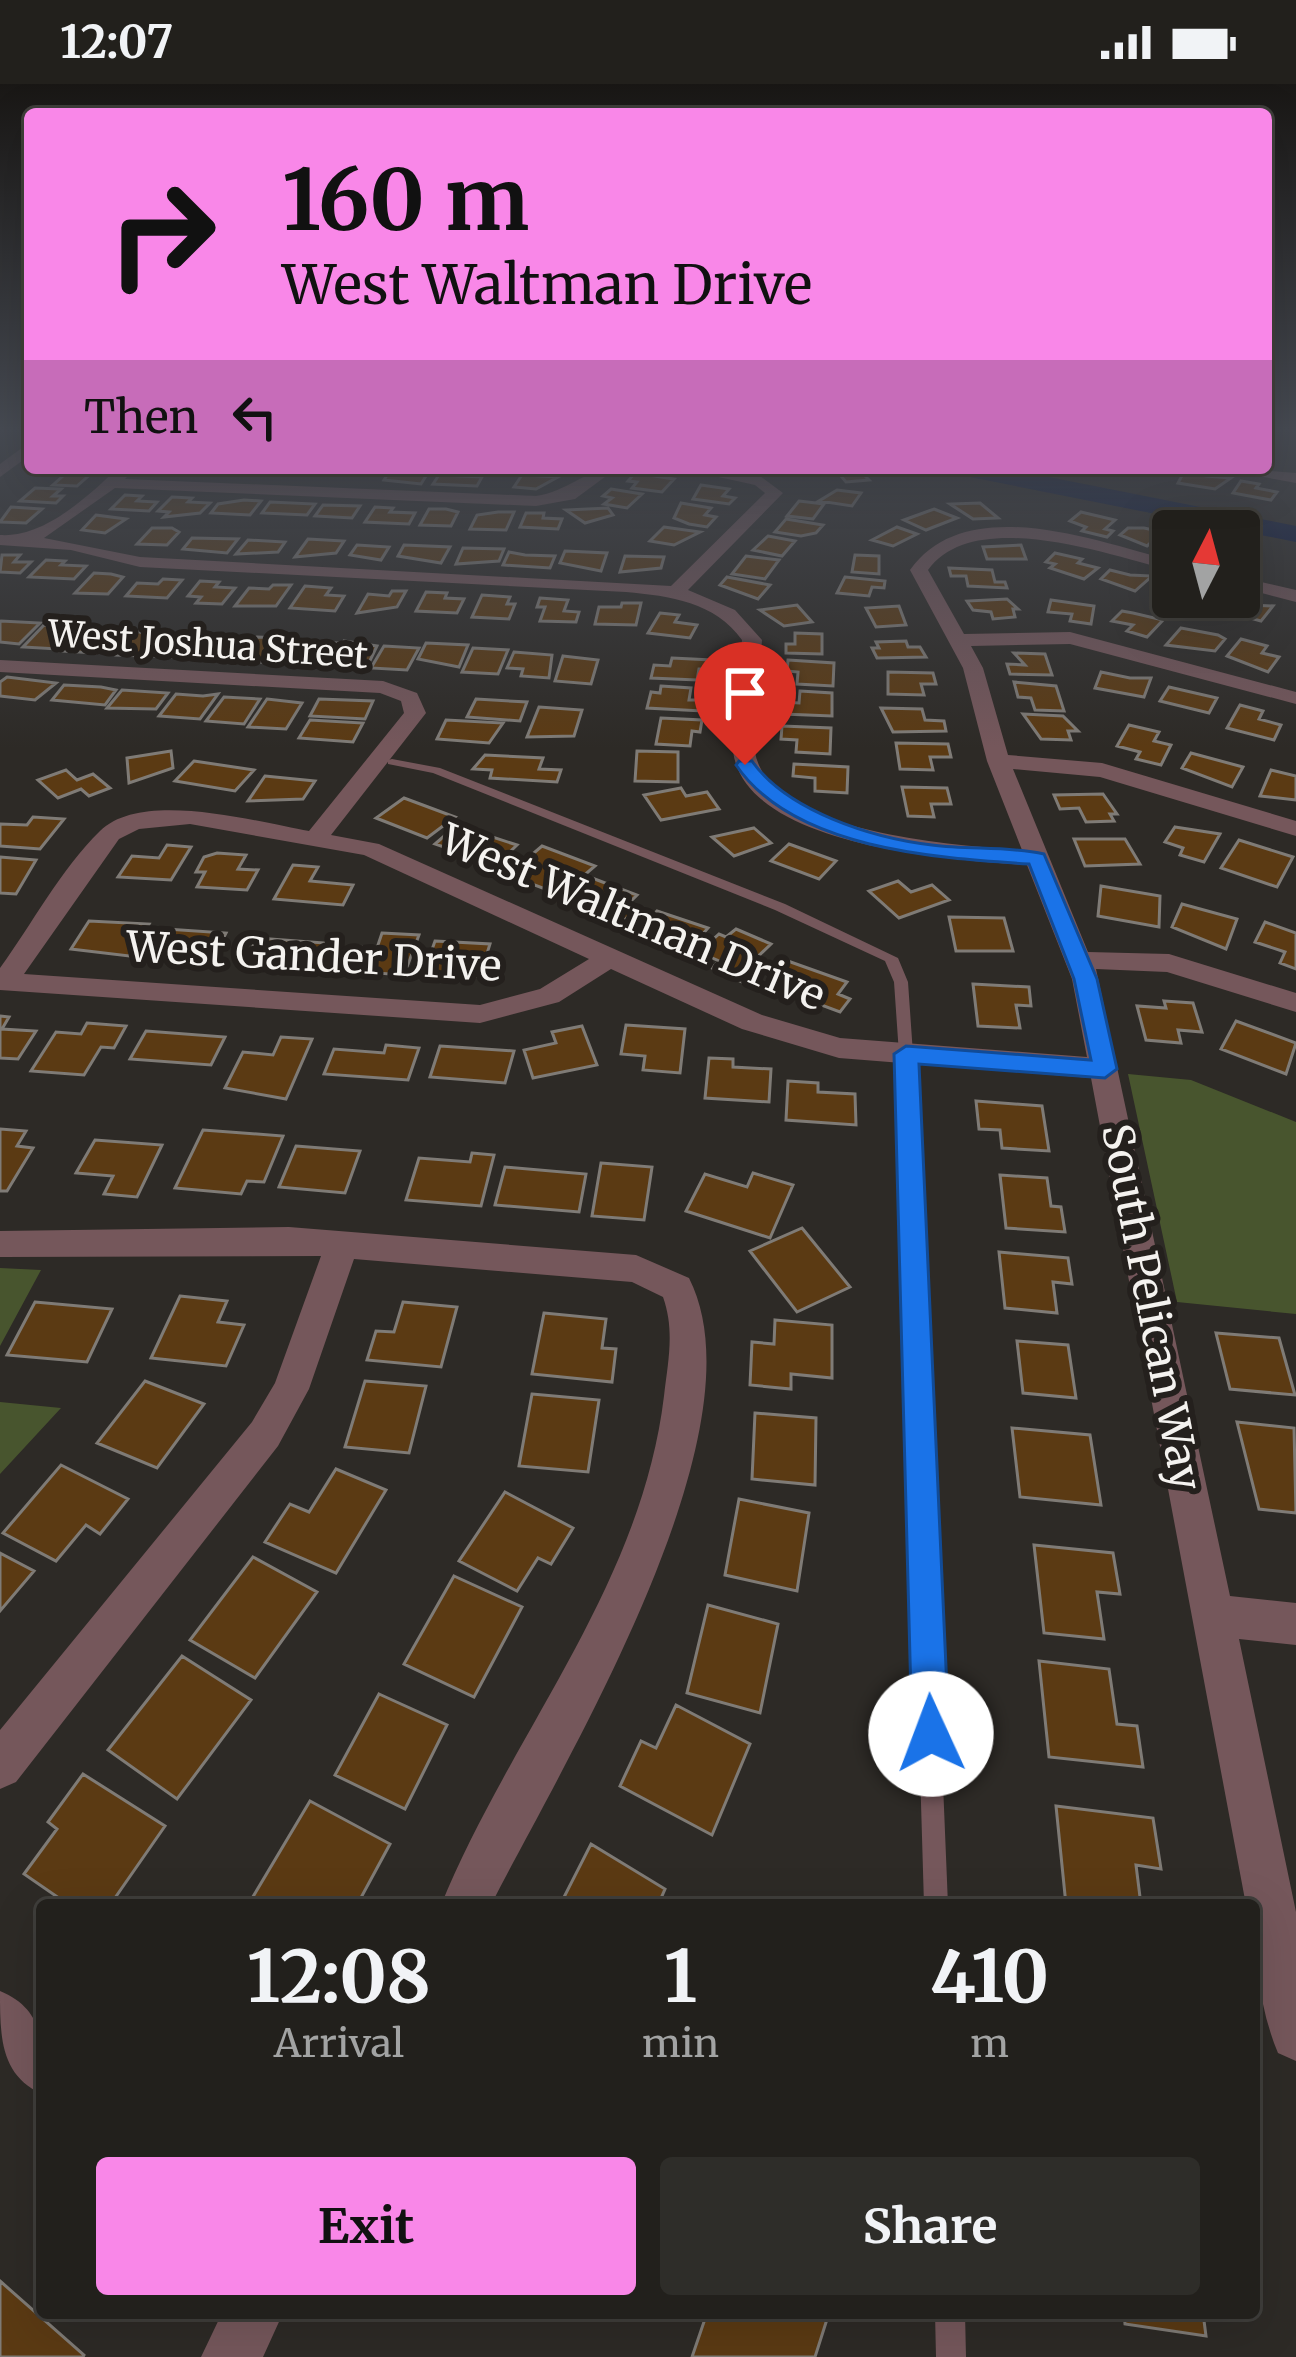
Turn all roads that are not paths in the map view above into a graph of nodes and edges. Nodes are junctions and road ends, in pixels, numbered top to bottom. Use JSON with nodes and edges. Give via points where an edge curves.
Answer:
{"nodes":[{"id":1,"x":36,"y":535,"type":"edge"},
{"id":2,"x":735,"y":535,"type":"edge"},
{"id":3,"x":988,"y":535,"type":"edge"},
{"id":4,"x":1027,"y":535,"type":"edge"},
{"id":5,"x":0,"y":541,"type":"edge"},
{"id":6,"x":26,"y":542,"type":"junction"},
{"id":7,"x":1152,"y":562,"type":"edge"},
{"id":8,"x":1260,"y":587,"type":"edge"},
{"id":9,"x":675,"y":593,"type":"junction"},
{"id":10,"x":1296,"y":596,"type":"edge"},
{"id":11,"x":958,"y":640,"type":"junction"},
{"id":12,"x":0,"y":666,"type":"edge"},
{"id":13,"x":1296,"y":698,"type":"edge"},
{"id":14,"x":998,"y":761,"type":"junction"},
{"id":15,"x":392,"y":762,"type":"dead end"},
{"id":16,"x":1296,"y":829,"type":"edge"},
{"id":17,"x":317,"y":837,"type":"junction"},
{"id":18,"x":1036,"y":858,"type":"junction"},
{"id":19,"x":609,"y":956,"type":"junction"},
{"id":20,"x":1078,"y":960,"type":"junction"},
{"id":21,"x":2,"y":981,"type":"edge"},
{"id":22,"x":1296,"y":1004,"type":"edge"},
{"id":23,"x":906,"y":1054,"type":"junction"},
{"id":24,"x":1105,"y":1069,"type":"junction"},
{"id":25,"x":0,"y":1244,"type":"edge"},
{"id":26,"x":342,"y":1245,"type":"junction"},
{"id":27,"x":1212,"y":1616,"type":"junction"},
{"id":28,"x":1296,"y":1624,"type":"edge"},
{"id":29,"x":0,"y":1766,"type":"edge"},
{"id":30,"x":468,"y":1899,"type":"edge"},
{"id":31,"x":936,"y":1899,"type":"edge"},
{"id":32,"x":0,"y":2018,"type":"edge"},
{"id":33,"x":1296,"y":2035,"type":"edge"},
{"id":34,"x":36,"y":2061,"type":"edge"},
{"id":35,"x":950,"y":2319,"type":"edge"},
{"id":36,"x":951,"y":2357,"type":"edge"}],
"edges":[{"from":1,"to":6,"type":"street"},
{"from":2,"to":9,"type":"street"},
{"from":3,"to":11,"type":"street","name":"South Pelican Way","via":[[964,538],[921,562],[922,579]]},
{"from":4,"to":7,"type":"street","name":"South Pelican Way"},
{"from":5,"to":6,"type":"street"},
{"from":6,"to":9,"type":"street","via":[[140,562]]},
{"from":8,"to":10,"type":"street"},
{"from":9,"to":18,"type":"street","via":[[728,614],[752,640],[744,752],[762,790],[903,847]]},
{"from":11,"to":13,"type":"street","via":[[1070,638]]},
{"from":11,"to":14,"type":"street","name":"South Pelican Way","via":[[974,668]]},
{"from":12,"to":17,"type":"street","name":"West Joshua Street","via":[[383,688],[410,697],[415,713]]},
{"from":14,"to":16,"type":"street","via":[[1114,773]]},
{"from":14,"to":18,"type":"street","name":"South Pelican Way"},
{"from":15,"to":23,"type":"lane","via":[[436,770],[891,958],[901,982]]},
{"from":17,"to":19,"type":"street","name":"West Waltman Drive","via":[[370,849]]},
{"from":17,"to":21,"type":"street","name":"West Waltman Drive","via":[[190,817],[134,822],[95,848]]},
{"from":18,"to":20,"type":"street","name":"South Pelican Way"},
{"from":19,"to":21,"type":"street","name":"West Gander Drive","via":[[564,992],[480,1014]]},
{"from":19,"to":23,"type":"street","name":"West Waltman Drive","via":[[779,1033]]},
{"from":20,"to":22,"type":"street","via":[[1169,963]]},
{"from":20,"to":24,"type":"street","name":"South Pelican Way"},
{"from":23,"to":24,"type":"street","name":"West Waltman Drive"},
{"from":23,"to":31,"type":"lane"},
{"from":24,"to":27,"type":"street","name":"South Pelican Way"},
{"from":25,"to":26,"type":"street"},
{"from":26,"to":29,"type":"street","via":[[291,1389],[265,1434]]},
{"from":26,"to":30,"type":"street","via":[[636,1269],[677,1288],[690,1324],[676,1456],[638,1573]]},
{"from":27,"to":28,"type":"street"},
{"from":27,"to":33,"type":"street","name":"South Pelican Way"},
{"from":32,"to":34,"type":"street"},
{"from":35,"to":36,"type":"lane"}]}
